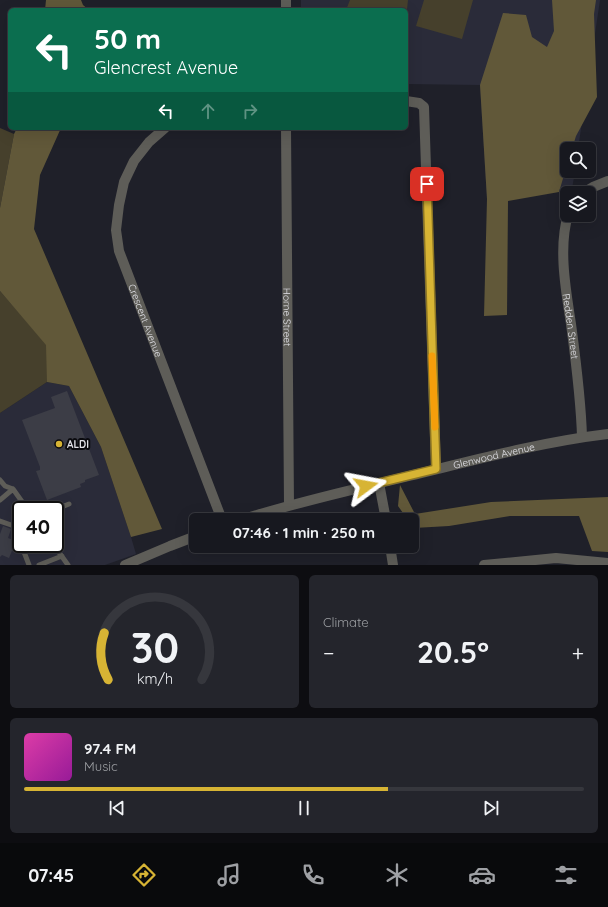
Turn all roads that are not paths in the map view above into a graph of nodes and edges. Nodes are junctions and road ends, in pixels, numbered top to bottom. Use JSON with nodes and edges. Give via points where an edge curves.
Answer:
{"nodes":[{"id":1,"x":408,"y":101,"type":"edge"},
{"id":2,"x":163,"y":130,"type":"edge"},
{"id":3,"x":286,"y":130,"type":"edge"},
{"id":4,"x":608,"y":181,"type":"edge"},
{"id":5,"x":595,"y":186,"type":"edge"},
{"id":6,"x":566,"y":222,"type":"edge"},
{"id":7,"x":608,"y":434,"type":"edge"},
{"id":8,"x":582,"y":437,"type":"junction"},
{"id":9,"x":436,"y":469,"type":"junction"},
{"id":10,"x":0,"y":480,"type":"edge"},
{"id":11,"x":379,"y":483,"type":"junction"},
{"id":12,"x":13,"y":489,"type":"junction"},
{"id":13,"x":0,"y":500,"type":"edge"},
{"id":14,"x":22,"y":501,"type":"edge"},
{"id":15,"x":69,"y":504,"type":"dead end"},
{"id":16,"x":288,"y":505,"type":"junction"},
{"id":17,"x":64,"y":506,"type":"edge"},
{"id":18,"x":219,"y":513,"type":"edge"},
{"id":19,"x":263,"y":513,"type":"edge"},
{"id":20,"x":385,"y":513,"type":"edge"},
{"id":21,"x":0,"y":521,"type":"edge"},
{"id":22,"x":189,"y":539,"type":"edge"},
{"id":23,"x":60,"y":553,"type":"edge"},
{"id":24,"x":391,"y":553,"type":"edge"},
{"id":25,"x":62,"y":556,"type":"junction"},
{"id":26,"x":608,"y":562,"type":"edge"},
{"id":27,"x":29,"y":565,"type":"edge"},
{"id":28,"x":39,"y":565,"type":"edge"},
{"id":29,"x":68,"y":565,"type":"edge"},
{"id":30,"x":125,"y":565,"type":"edge"},
{"id":31,"x":393,"y":565,"type":"edge"},
{"id":32,"x":484,"y":565,"type":"edge"}],
"edges":[{"from":1,"to":9,"type":"street","via":[[419,103],[424,107]]},
{"from":2,"to":18,"type":"street","name":"Crescent Avenue","via":[[134,160],[124,182],[116,230],[119,252]]},
{"from":3,"to":16,"type":"street","name":"Horne Street"},
{"from":4,"to":5,"type":"street"},
{"from":6,"to":8,"type":"street","name":"Redden Street","via":[[563,254]]},
{"from":7,"to":8,"type":"street","name":"Glenwood Avenue"},
{"from":8,"to":9,"type":"street","name":"Glenwood Avenue"},
{"from":9,"to":11,"type":"street","name":"Glenwood Avenue"},
{"from":10,"to":12,"type":"lane","via":[[5,486]]},
{"from":11,"to":16,"type":"street","name":"Glenwood Avenue"},
{"from":11,"to":20,"type":"street"},
{"from":12,"to":13,"type":"lane"},
{"from":12,"to":14,"type":"lane"},
{"from":15,"to":17,"type":"lane"},
{"from":16,"to":19,"type":"street","name":"Glenwood Avenue"},
{"from":21,"to":27,"type":"lane","via":[[14,526]]},
{"from":22,"to":30,"type":"street"},
{"from":23,"to":25,"type":"lane"},
{"from":24,"to":31,"type":"street"},
{"from":25,"to":28,"type":"lane"},
{"from":25,"to":29,"type":"lane"},
{"from":26,"to":32,"type":"street","via":[[556,558]]}]}
